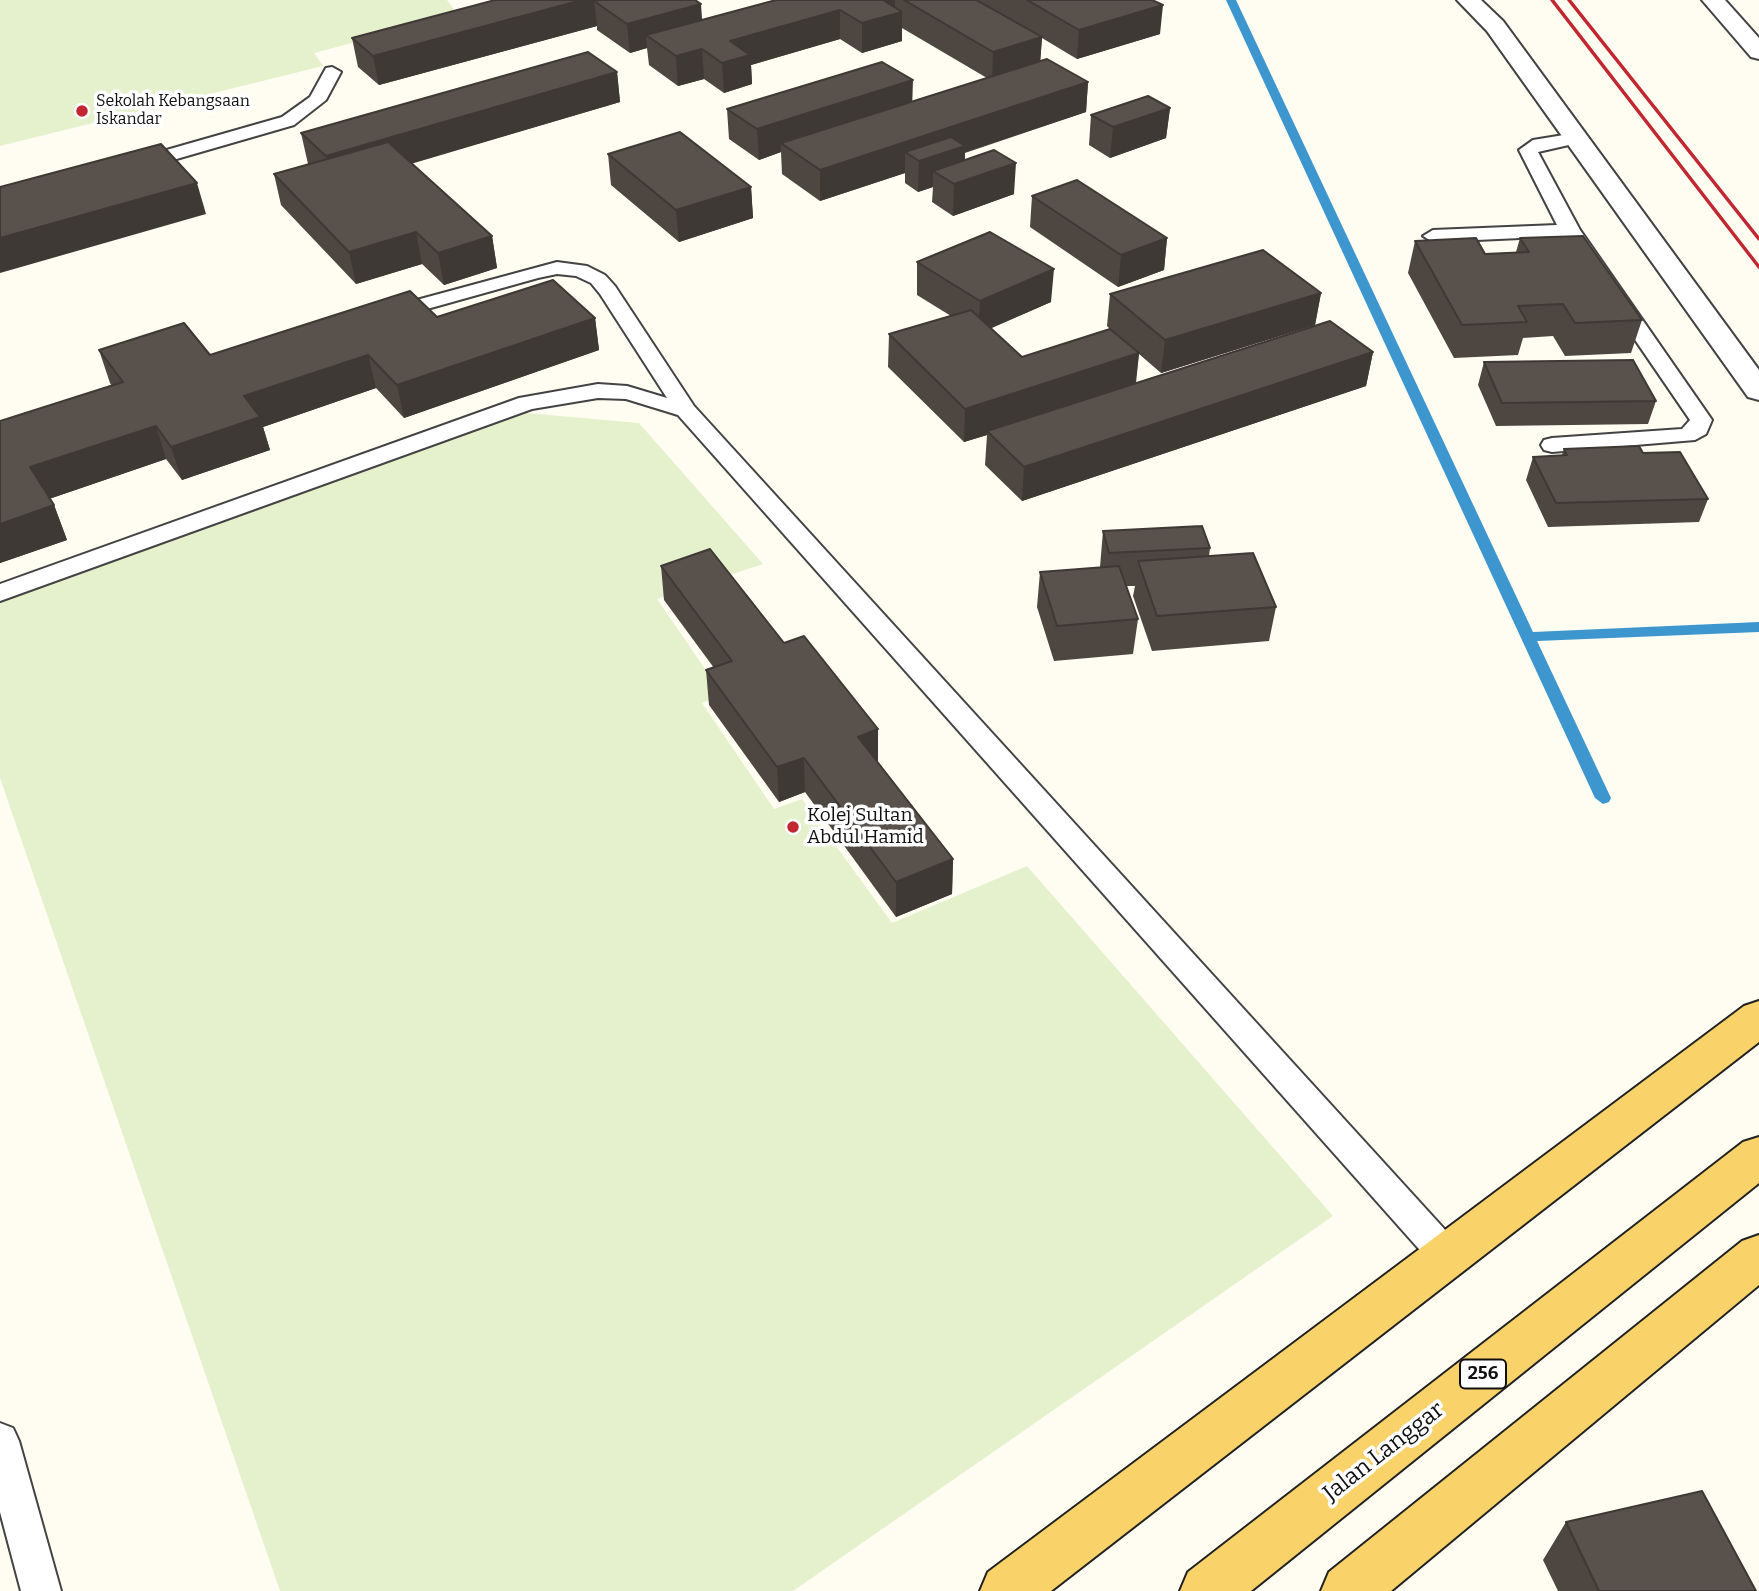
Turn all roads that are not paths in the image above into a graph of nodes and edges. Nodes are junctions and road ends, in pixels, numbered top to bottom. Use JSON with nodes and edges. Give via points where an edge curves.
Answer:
{"nodes":[{"id":1,"x":1468,"y":0,"type":"edge"},
{"id":2,"x":1713,"y":0,"type":"edge"},
{"id":3,"x":1759,"y":52,"type":"edge"},
{"id":4,"x":332,"y":72,"type":"dead end"},
{"id":5,"x":1576,"y":138,"type":"junction"},
{"id":6,"x":116,"y":170,"type":"edge"},
{"id":7,"x":1570,"y":230,"type":"junction"},
{"id":8,"x":1433,"y":236,"type":"dead end"},
{"id":9,"x":420,"y":305,"type":"edge"},
{"id":10,"x":1759,"y":391,"type":"edge"},
{"id":11,"x":686,"y":410,"type":"junction"},
{"id":12,"x":1552,"y":445,"type":"dead end"},
{"id":13,"x":0,"y":593,"type":"edge"},
{"id":14,"x":1759,"y":1018,"type":"edge"},
{"id":15,"x":1759,"y":1156,"type":"edge"},
{"id":16,"x":1446,"y":1255,"type":"junction"},
{"id":17,"x":1755,"y":1267,"type":"edge"},
{"id":18,"x":0,"y":1441,"type":"edge"},
{"id":19,"x":35,"y":1588,"type":"edge"},
{"id":20,"x":1007,"y":1591,"type":"edge"},
{"id":21,"x":1207,"y":1591,"type":"edge"},
{"id":22,"x":1348,"y":1591,"type":"edge"}],
"edges":[{"from":1,"to":5,"type":"street","via":[[1494,26]]},
{"from":2,"to":3,"type":"street"},
{"from":4,"to":6,"type":"lane","via":[[317,100],[288,121]]},
{"from":5,"to":7,"type":"lane","via":[[1528,150]]},
{"from":5,"to":10,"type":"street"},
{"from":7,"to":8,"type":"lane"},
{"from":7,"to":12,"type":"lane","via":[[1701,420],[1698,429],[1687,435]]},
{"from":9,"to":11,"type":"lane","via":[[535,271],[580,270],[608,290]]},
{"from":11,"to":13,"type":"lane","via":[[628,393],[597,391],[527,403]]},
{"from":11,"to":16,"type":"lane"},
{"from":14,"to":16,"type":"main road"},
{"from":15,"to":21,"type":"main road","name":"Jalan Langgar","number":"256"},
{"from":16,"to":20,"type":"main road"},
{"from":17,"to":22,"type":"main road"},
{"from":18,"to":19,"type":"lane"}]}
